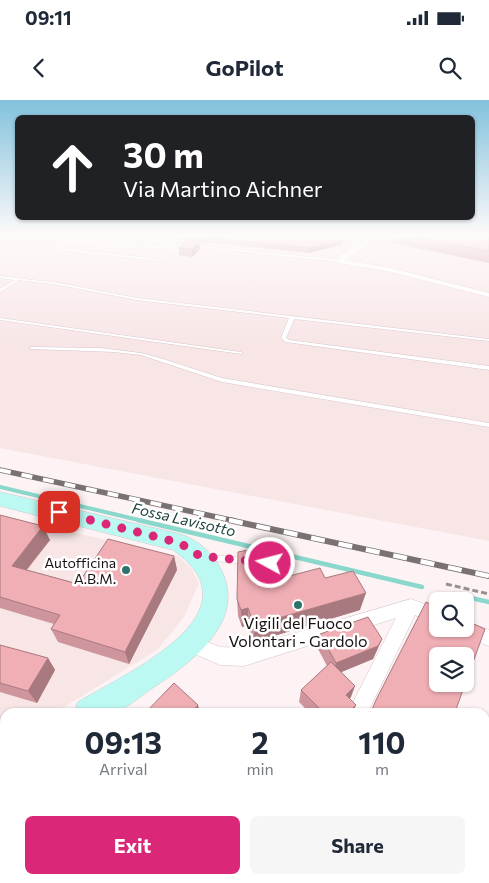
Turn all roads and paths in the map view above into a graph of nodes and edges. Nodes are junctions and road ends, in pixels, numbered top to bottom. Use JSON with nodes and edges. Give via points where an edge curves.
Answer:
{"nodes":[{"id":1,"x":405,"y":274,"type":"edge"},
{"id":2,"x":0,"y":277,"type":"edge"},
{"id":3,"x":19,"y":279,"type":"junction"},
{"id":4,"x":0,"y":291,"type":"edge"},
{"id":5,"x":489,"y":295,"type":"edge"},
{"id":6,"x":292,"y":316,"type":"junction"},
{"id":7,"x":0,"y":319,"type":"edge"},
{"id":8,"x":489,"y":340,"type":"edge"},
{"id":9,"x":32,"y":348,"type":"dead end"},
{"id":10,"x":241,"y":353,"type":"dead end"},
{"id":11,"x":489,"y":368,"type":"edge"},
{"id":12,"x":489,"y":425,"type":"edge"},
{"id":13,"x":0,"y":499,"type":"edge"},
{"id":14,"x":200,"y":556,"type":"junction"},
{"id":15,"x":286,"y":565,"type":"dead end"},
{"id":16,"x":446,"y":584,"type":"dead end"},
{"id":17,"x":489,"y":594,"type":"edge"},
{"id":18,"x":411,"y":606,"type":"junction"},
{"id":19,"x":429,"y":613,"type":"edge"},
{"id":20,"x":474,"y":632,"type":"edge"},
{"id":21,"x":489,"y":638,"type":"edge"},
{"id":22,"x":192,"y":644,"type":"junction"},
{"id":23,"x":95,"y":708,"type":"edge"},
{"id":24,"x":360,"y":708,"type":"edge"}],
"edges":[{"from":1,"to":5,"type":"street"},
{"from":2,"to":3,"type":"lane"},
{"from":3,"to":4,"type":"lane"},
{"from":3,"to":6,"type":"lane","via":[[137,299]]},
{"from":6,"to":8,"type":"lane"},
{"from":6,"to":11,"type":"lane","via":[[283,338],[288,341]]},
{"from":7,"to":10,"type":"lane"},
{"from":9,"to":12,"type":"lane","via":[[141,354],[222,380]]},
{"from":13,"to":14,"type":"street","via":[[153,535],[180,543]]},
{"from":14,"to":15,"type":"lane"},
{"from":14,"to":22,"type":"street","via":[[215,579],[216,593],[205,627]]},
{"from":16,"to":17,"type":"path"},
{"from":18,"to":19,"type":"street"},
{"from":18,"to":22,"type":"street","via":[[244,657],[220,656]]},
{"from":18,"to":24,"type":"street"},
{"from":20,"to":21,"type":"street"},
{"from":22,"to":23,"type":"street","via":[[164,666]]}]}
